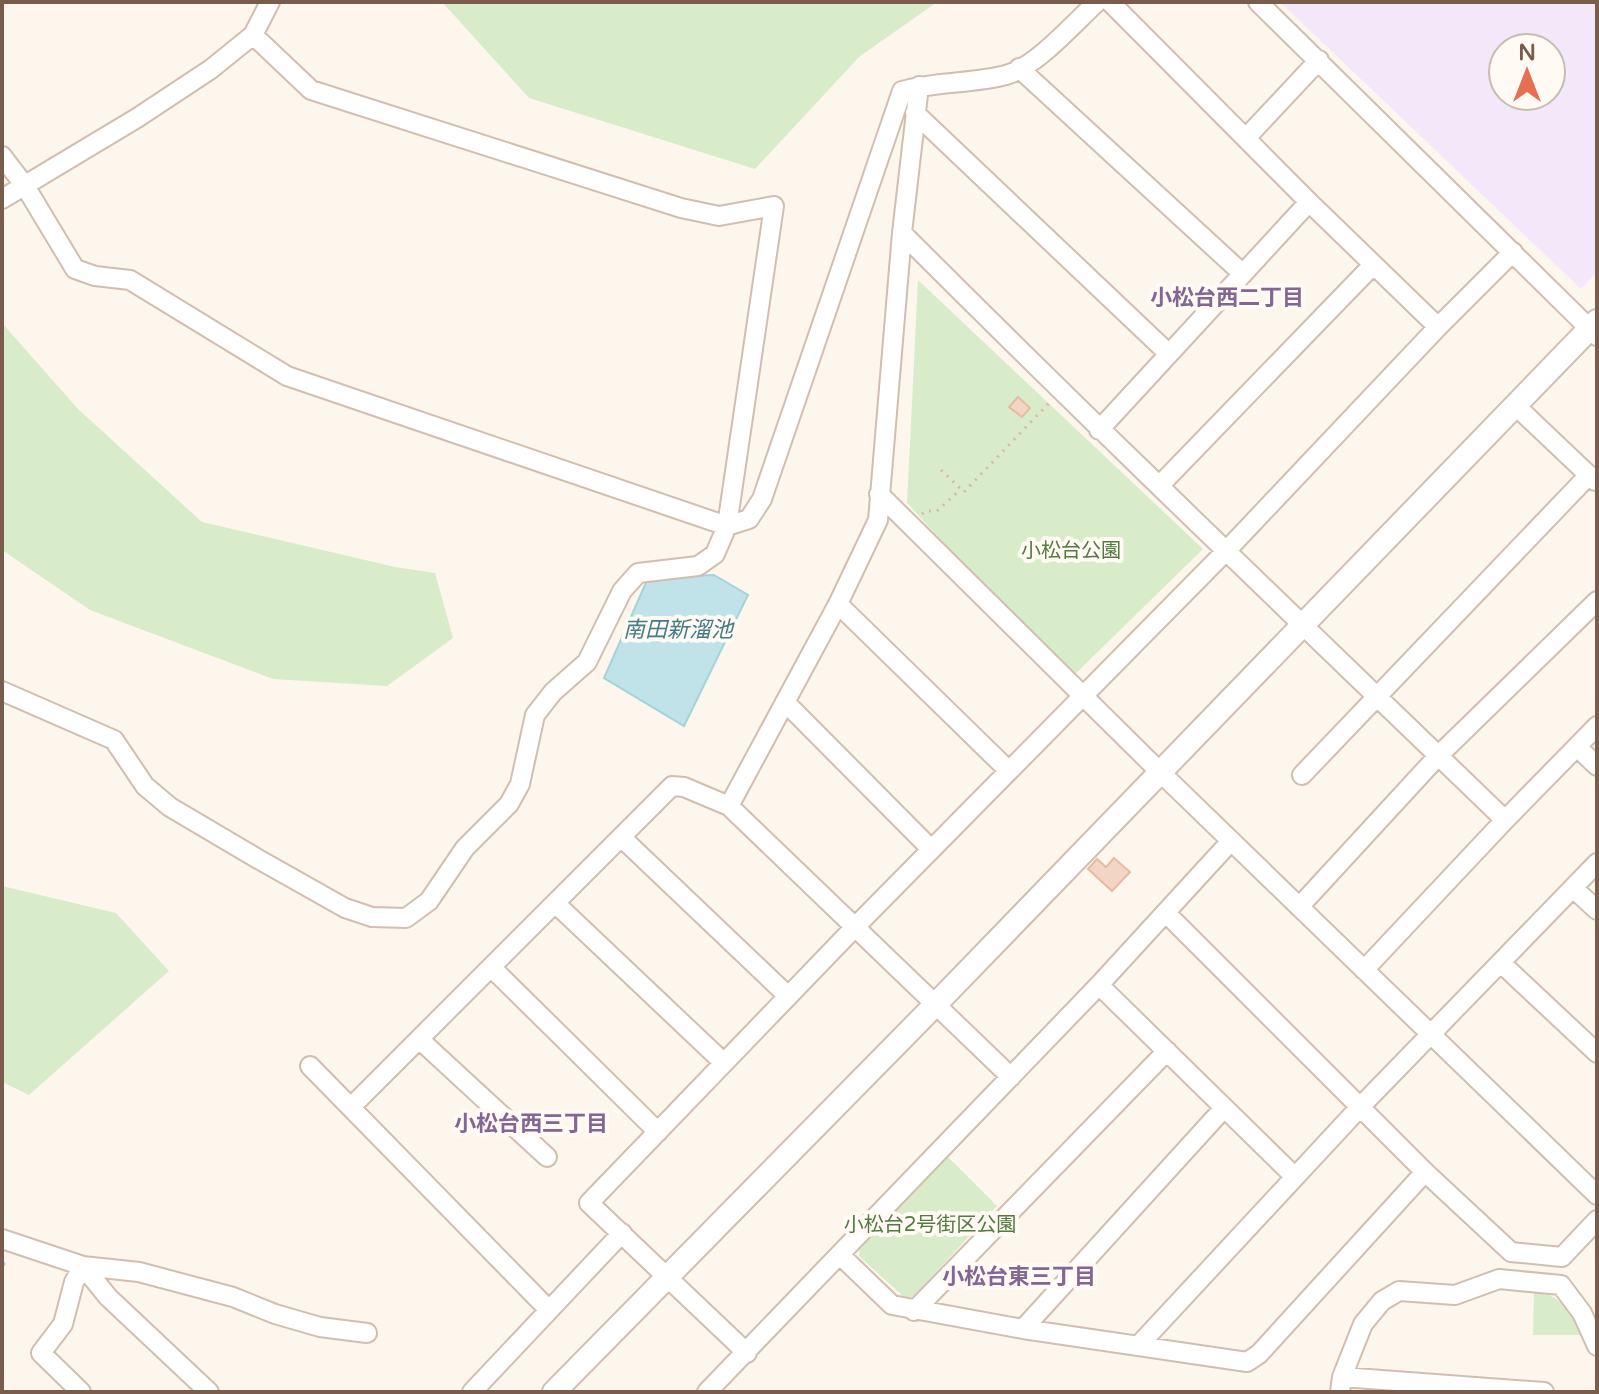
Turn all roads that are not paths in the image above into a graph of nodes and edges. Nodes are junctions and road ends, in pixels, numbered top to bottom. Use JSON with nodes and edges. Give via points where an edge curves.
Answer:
{"nodes":[{"id":1,"x":270,"y":2,"type":"edge"},
{"id":2,"x":1097,"y":2,"type":"edge"},
{"id":3,"x":1110,"y":2,"type":"edge"},
{"id":4,"x":1258,"y":2,"type":"edge"},
{"id":5,"x":253,"y":35,"type":"junction"},
{"id":6,"x":1319,"y":60,"type":"junction"},
{"id":7,"x":1019,"y":68,"type":"junction"},
{"id":8,"x":919,"y":86,"type":"junction"},
{"id":9,"x":915,"y":113,"type":"junction"},
{"id":10,"x":1246,"y":138,"type":"junction"},
{"id":11,"x":2,"y":156,"type":"edge"},
{"id":12,"x":25,"y":186,"type":"junction"},
{"id":13,"x":2,"y":199,"type":"edge"},
{"id":14,"x":1309,"y":202,"type":"junction"},
{"id":15,"x":902,"y":233,"type":"junction"},
{"id":16,"x":1513,"y":252,"type":"junction"},
{"id":17,"x":1373,"y":265,"type":"junction"},
{"id":18,"x":1243,"y":274,"type":"junction"},
{"id":19,"x":1438,"y":327,"type":"junction"},
{"id":20,"x":1594,"y":328,"type":"edge"},
{"id":21,"x":1169,"y":354,"type":"junction"},
{"id":22,"x":1516,"y":406,"type":"junction"},
{"id":23,"x":1099,"y":430,"type":"junction"},
{"id":24,"x":1593,"y":479,"type":"edge"},
{"id":25,"x":1159,"y":486,"type":"junction"},
{"id":26,"x":879,"y":494,"type":"junction"},
{"id":27,"x":727,"y":526,"type":"junction"},
{"id":28,"x":1227,"y":550,"type":"junction"},
{"id":29,"x":1597,"y":601,"type":"edge"},
{"id":30,"x":838,"y":604,"type":"junction"},
{"id":31,"x":1302,"y":625,"type":"junction"},
{"id":32,"x":2,"y":691,"type":"edge"},
{"id":33,"x":1082,"y":695,"type":"junction"},
{"id":34,"x":1377,"y":697,"type":"junction"},
{"id":35,"x":785,"y":702,"type":"junction"},
{"id":36,"x":1597,"y":726,"type":"edge"},
{"id":37,"x":1577,"y":747,"type":"junction"},
{"id":38,"x":1438,"y":756,"type":"junction"},
{"id":39,"x":1597,"y":766,"type":"edge"},
{"id":40,"x":1008,"y":770,"type":"junction"},
{"id":41,"x":1159,"y":771,"type":"junction"},
{"id":42,"x":1302,"y":775,"type":"dead end"},
{"id":43,"x":729,"y":806,"type":"junction"},
{"id":44,"x":1505,"y":820,"type":"junction"},
{"id":45,"x":621,"y":837,"type":"junction"},
{"id":46,"x":1231,"y":841,"type":"junction"},
{"id":47,"x":931,"y":849,"type":"junction"},
{"id":48,"x":1597,"y":863,"type":"edge"},
{"id":49,"x":1573,"y":888,"type":"junction"},
{"id":50,"x":555,"y":903,"type":"junction"},
{"id":51,"x":1299,"y":907,"type":"junction"},
{"id":52,"x":1597,"y":910,"type":"edge"},
{"id":53,"x":1166,"y":913,"type":"junction"},
{"id":54,"x":855,"y":927,"type":"junction"},
{"id":55,"x":1501,"y":963,"type":"junction"},
{"id":56,"x":491,"y":967,"type":"junction"},
{"id":57,"x":1364,"y":970,"type":"junction"},
{"id":58,"x":1099,"y":985,"type":"junction"},
{"id":59,"x":788,"y":996,"type":"junction"},
{"id":60,"x":935,"y":1005,"type":"junction"},
{"id":61,"x":1431,"y":1035,"type":"junction"},
{"id":62,"x":419,"y":1039,"type":"junction"},
{"id":63,"x":1167,"y":1051,"type":"junction"},
{"id":64,"x":1597,"y":1053,"type":"edge"},
{"id":65,"x":724,"y":1063,"type":"junction"},
{"id":66,"x":310,"y":1066,"type":"dead end"},
{"id":67,"x":1011,"y":1077,"type":"junction"},
{"id":68,"x":352,"y":1106,"type":"junction"},
{"id":69,"x":1361,"y":1106,"type":"junction"},
{"id":70,"x":1224,"y":1108,"type":"junction"},
{"id":71,"x":658,"y":1132,"type":"junction"},
{"id":72,"x":547,"y":1157,"type":"dead end"},
{"id":73,"x":1425,"y":1172,"type":"junction"},
{"id":74,"x":1295,"y":1177,"type":"junction"},
{"id":75,"x":1597,"y":1195,"type":"edge"},
{"id":76,"x":1597,"y":1220,"type":"edge"},
{"id":77,"x":622,"y":1233,"type":"junction"},
{"id":78,"x":2,"y":1239,"type":"edge"},
{"id":79,"x":840,"y":1255,"type":"junction"},
{"id":80,"x":83,"y":1266,"type":"junction"},
{"id":81,"x":667,"y":1277,"type":"junction"},
{"id":82,"x":549,"y":1310,"type":"junction"},
{"id":83,"x":914,"y":1311,"type":"junction"},
{"id":84,"x":1023,"y":1329,"type":"junction"},
{"id":85,"x":367,"y":1333,"type":"dead end"},
{"id":86,"x":1139,"y":1345,"type":"junction"},
{"id":87,"x":1597,"y":1346,"type":"edge"},
{"id":88,"x":747,"y":1353,"type":"junction"},
{"id":89,"x":1341,"y":1384,"type":"edge"},
{"id":90,"x":81,"y":1392,"type":"edge"},
{"id":91,"x":209,"y":1392,"type":"edge"},
{"id":92,"x":472,"y":1392,"type":"edge"},
{"id":93,"x":554,"y":1392,"type":"edge"},
{"id":94,"x":707,"y":1392,"type":"edge"},
{"id":95,"x":1544,"y":1392,"type":"edge"}],
"edges":[{"from":1,"to":5,"type":"street"},
{"from":2,"to":7,"type":"street"},
{"from":3,"to":10,"type":"street"},
{"from":4,"to":6,"type":"street"},
{"from":5,"to":12,"type":"street","via":[[211,69]]},
{"from":5,"to":27,"type":"street","via":[[311,90],[681,208],[719,216],[774,206]]},
{"from":6,"to":10,"type":"street"},
{"from":6,"to":16,"type":"street"},
{"from":7,"to":8,"type":"street","via":[[1008,75]]},
{"from":7,"to":18,"type":"street"},
{"from":8,"to":9,"type":"street"},
{"from":8,"to":27,"type":"street","via":[[902,91],[762,499],[749,519]]},
{"from":9,"to":15,"type":"street"},
{"from":9,"to":21,"type":"street"},
{"from":10,"to":14,"type":"street"},
{"from":11,"to":12,"type":"street"},
{"from":12,"to":13,"type":"street"},
{"from":12,"to":27,"type":"street","via":[[75,269],[130,280],[287,376]]},
{"from":14,"to":17,"type":"street"},
{"from":14,"to":18,"type":"street"},
{"from":15,"to":23,"type":"street"},
{"from":15,"to":26,"type":"street"},
{"from":16,"to":19,"type":"street"},
{"from":16,"to":20,"type":"street"},
{"from":17,"to":19,"type":"street"},
{"from":17,"to":25,"type":"street"},
{"from":18,"to":21,"type":"street"},
{"from":19,"to":28,"type":"street"},
{"from":20,"to":22,"type":"street"},
{"from":21,"to":23,"type":"street"},
{"from":22,"to":24,"type":"street"},
{"from":22,"to":31,"type":"street"},
{"from":23,"to":25,"type":"street"},
{"from":24,"to":34,"type":"street"},
{"from":25,"to":28,"type":"street"},
{"from":26,"to":30,"type":"street","via":[[878,520]]},
{"from":26,"to":33,"type":"street"},
{"from":27,"to":32,"type":"street","via":[[715,554],[698,566],[638,573],[622,591],[587,662],[535,715],[520,784],[509,804],[465,848],[429,901],[406,918],[372,917],[345,908],[270,866],[170,807],[145,786],[114,740]]},
{"from":28,"to":31,"type":"street"},
{"from":28,"to":33,"type":"street"},
{"from":29,"to":38,"type":"street"},
{"from":30,"to":35,"type":"street"},
{"from":30,"to":40,"type":"street"},
{"from":31,"to":34,"type":"street"},
{"from":31,"to":41,"type":"street"},
{"from":33,"to":40,"type":"street"},
{"from":33,"to":41,"type":"street"},
{"from":34,"to":38,"type":"street"},
{"from":34,"to":42,"type":"street"},
{"from":35,"to":43,"type":"street"},
{"from":35,"to":47,"type":"street"},
{"from":36,"to":37,"type":"street"},
{"from":37,"to":39,"type":"street"},
{"from":37,"to":44,"type":"street"},
{"from":38,"to":44,"type":"street"},
{"from":38,"to":51,"type":"street"},
{"from":40,"to":47,"type":"street"},
{"from":41,"to":46,"type":"street"},
{"from":41,"to":60,"type":"street"},
{"from":43,"to":45,"type":"street","via":[[672,786]]},
{"from":43,"to":54,"type":"street"},
{"from":44,"to":57,"type":"street"},
{"from":45,"to":50,"type":"street"},
{"from":45,"to":59,"type":"street"},
{"from":46,"to":51,"type":"street"},
{"from":46,"to":53,"type":"street"},
{"from":47,"to":54,"type":"street"},
{"from":48,"to":49,"type":"street"},
{"from":49,"to":52,"type":"street"},
{"from":49,"to":55,"type":"street"},
{"from":50,"to":56,"type":"street"},
{"from":50,"to":65,"type":"street"},
{"from":51,"to":57,"type":"street"},
{"from":53,"to":58,"type":"street"},
{"from":53,"to":69,"type":"street"},
{"from":54,"to":59,"type":"street"},
{"from":54,"to":60,"type":"street"},
{"from":55,"to":61,"type":"street"},
{"from":55,"to":64,"type":"street"},
{"from":56,"to":62,"type":"street"},
{"from":56,"to":71,"type":"street"},
{"from":57,"to":61,"type":"street"},
{"from":58,"to":63,"type":"street"},
{"from":58,"to":67,"type":"street"},
{"from":59,"to":65,"type":"street"},
{"from":60,"to":67,"type":"street"},
{"from":60,"to":81,"type":"street"},
{"from":61,"to":69,"type":"street"},
{"from":61,"to":75,"type":"street"},
{"from":62,"to":68,"type":"street"},
{"from":62,"to":72,"type":"street"},
{"from":63,"to":70,"type":"street"},
{"from":63,"to":83,"type":"street"},
{"from":65,"to":71,"type":"street"},
{"from":66,"to":68,"type":"street"},
{"from":67,"to":79,"type":"street"},
{"from":68,"to":82,"type":"street"},
{"from":69,"to":73,"type":"street"},
{"from":69,"to":74,"type":"street"},
{"from":70,"to":74,"type":"street"},
{"from":70,"to":84,"type":"street"},
{"from":71,"to":77,"type":"street","via":[[589,1203]]},
{"from":73,"to":76,"type":"street","via":[[1511,1252],[1562,1257]]},
{"from":73,"to":86,"type":"street","via":[[1247,1362]]},
{"from":74,"to":86,"type":"street"},
{"from":77,"to":81,"type":"street"},
{"from":77,"to":82,"type":"street"},
{"from":78,"to":80,"type":"street"},
{"from":79,"to":83,"type":"street","via":[[892,1305]]},
{"from":79,"to":88,"type":"street"},
{"from":80,"to":85,"type":"street","via":[[139,1272],[320,1327]]},
{"from":80,"to":90,"type":"street","via":[[63,1324],[41,1353]]},
{"from":80,"to":91,"type":"street","via":[[108,1297]]},
{"from":81,"to":88,"type":"street"},
{"from":81,"to":93,"type":"street"},
{"from":82,"to":92,"type":"street"},
{"from":83,"to":84,"type":"street"},
{"from":84,"to":86,"type":"street"},
{"from":87,"to":89,"type":"street","via":[[1561,1285],[1499,1279],[1455,1295],[1399,1291],[1382,1301],[1363,1324]]},
{"from":88,"to":94,"type":"street"},
{"from":89,"to":95,"type":"street"}]}
